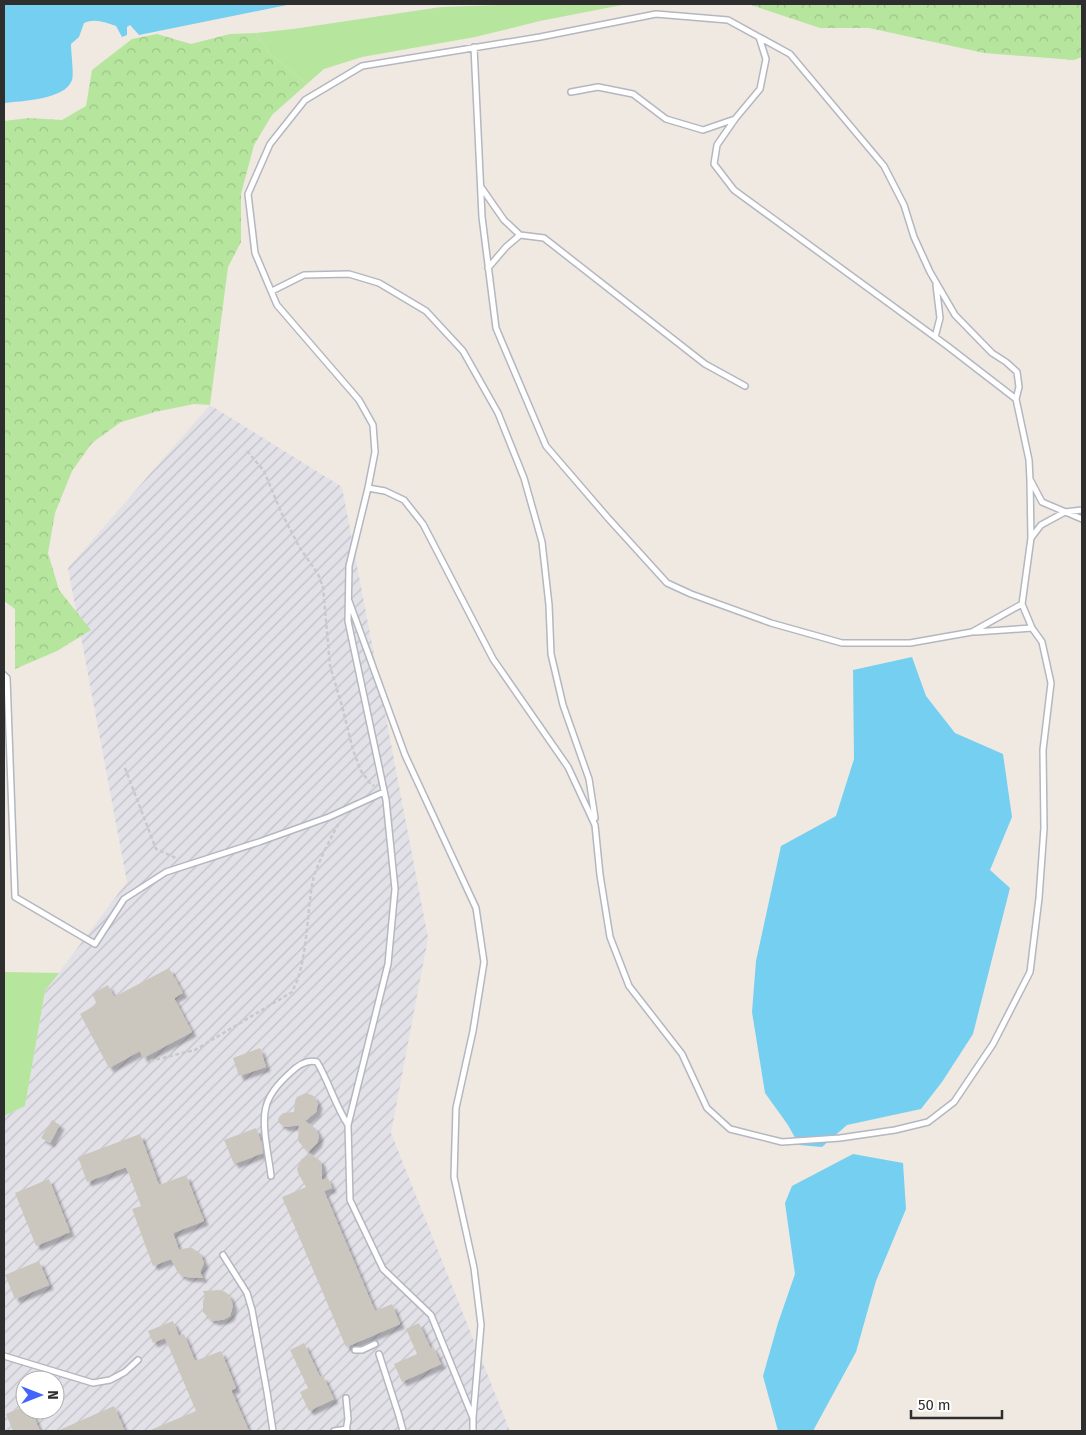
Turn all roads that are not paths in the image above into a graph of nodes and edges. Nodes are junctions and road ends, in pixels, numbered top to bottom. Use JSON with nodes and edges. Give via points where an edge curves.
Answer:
{"nodes":[{"id":1,"x":759,"y":37,"type":"junction"},
{"id":2,"x":474,"y":48,"type":"junction"},
{"id":3,"x":571,"y":92,"type":"dead end"},
{"id":4,"x":735,"y":119,"type":"junction"},
{"id":5,"x":480,"y":186,"type":"junction"},
{"id":6,"x":520,"y":235,"type":"junction"},
{"id":7,"x":488,"y":268,"type":"junction"},
{"id":8,"x":936,"y":282,"type":"junction"},
{"id":9,"x":272,"y":291,"type":"junction"},
{"id":10,"x":935,"y":337,"type":"junction"},
{"id":11,"x":745,"y":386,"type":"dead end"},
{"id":12,"x":1016,"y":399,"type":"junction"},
{"id":13,"x":1030,"y":480,"type":"junction"},
{"id":14,"x":368,"y":488,"type":"junction"},
{"id":15,"x":1082,"y":510,"type":"edge"},
{"id":16,"x":1065,"y":512,"type":"junction"},
{"id":17,"x":1082,"y":518,"type":"edge"},
{"id":18,"x":1031,"y":538,"type":"junction"},
{"id":19,"x":348,"y":598,"type":"junction"},
{"id":20,"x":1022,"y":604,"type":"junction"},
{"id":21,"x":1032,"y":628,"type":"junction"},
{"id":22,"x":972,"y":632,"type":"junction"},
{"id":23,"x":4,"y":675,"type":"edge"},
{"id":24,"x":384,"y":792,"type":"junction"},
{"id":25,"x":596,"y":825,"type":"junction"},
{"id":26,"x":348,"y":1125,"type":"junction"},
{"id":27,"x":272,"y":1176,"type":"dead end"},
{"id":28,"x":223,"y":1255,"type":"dead end"},
{"id":29,"x":376,"y":1344,"type":"dead end"},
{"id":30,"x":355,"y":1350,"type":"dead end"},
{"id":31,"x":379,"y":1354,"type":"dead end"},
{"id":32,"x":4,"y":1356,"type":"edge"},
{"id":33,"x":138,"y":1360,"type":"dead end"},
{"id":34,"x":346,"y":1398,"type":"dead end"},
{"id":35,"x":473,"y":1418,"type":"junction"},
{"id":36,"x":346,"y":1430,"type":"edge"},
{"id":37,"x":273,"y":1431,"type":"edge"},
{"id":38,"x":334,"y":1431,"type":"edge"},
{"id":39,"x":403,"y":1431,"type":"edge"},
{"id":40,"x":473,"y":1431,"type":"edge"}],
"edges":[{"from":1,"to":2,"type":"lane","via":[[728,20],[656,14]]},
{"from":1,"to":4,"type":"lane","via":[[766,59],[760,89]]},
{"from":1,"to":8,"type":"lane","via":[[790,54],[884,166]]},
{"from":2,"to":5,"type":"lane"},
{"from":2,"to":9,"type":"lane","via":[[362,66],[305,100],[270,144],[248,194],[255,253]]},
{"from":3,"to":4,"type":"lane","via":[[598,87],[633,94],[666,119],[703,130]]},
{"from":4,"to":10,"type":"lane","via":[[717,145],[714,164],[734,190]]},
{"from":5,"to":6,"type":"lane","via":[[504,220]]},
{"from":5,"to":7,"type":"lane"},
{"from":6,"to":7,"type":"lane"},
{"from":6,"to":11,"type":"lane","via":[[544,238],[705,364]]},
{"from":7,"to":22,"type":"lane","via":[[496,328],[546,446],[667,583],[772,623],[842,643],[910,643]]},
{"from":8,"to":10,"type":"lane","via":[[940,318]]},
{"from":8,"to":12,"type":"lane","via":[[955,315],[992,353],[1017,372],[1019,387]]},
{"from":9,"to":14,"type":"lane","via":[[277,304],[359,400],[373,425],[375,452]]},
{"from":9,"to":25,"type":"lane","via":[[304,275],[349,274],[379,283],[426,311],[462,351],[498,413],[524,478],[542,542],[551,654],[589,780]]},
{"from":10,"to":12,"type":"lane"},
{"from":12,"to":13,"type":"lane"},
{"from":13,"to":16,"type":"lane","via":[[1042,502]]},
{"from":13,"to":18,"type":"lane"},
{"from":14,"to":19,"type":"lane","via":[[349,566]]},
{"from":14,"to":25,"type":"lane","via":[[385,491],[404,500],[423,524],[493,659],[568,767]]},
{"from":15,"to":16,"type":"lane"},
{"from":16,"to":17,"type":"lane"},
{"from":16,"to":18,"type":"lane","via":[[1041,525]]},
{"from":18,"to":20,"type":"lane"},
{"from":19,"to":24,"type":"lane","via":[[348,621]]},
{"from":19,"to":35,"type":"lane","via":[[405,756],[478,917],[484,962],[456,1108],[454,1177],[474,1268],[481,1324]]},
{"from":20,"to":21,"type":"lane"},
{"from":20,"to":22,"type":"lane"},
{"from":21,"to":22,"type":"lane"},
{"from":21,"to":25,"type":"lane","via":[[1042,642],[1051,683],[1043,750],[1044,828],[1039,898],[1030,972],[993,1044],[954,1102],[928,1122],[840,1138],[782,1142],[730,1128],[707,1108],[682,1054],[629,986],[610,937]]},
{"from":23,"to":24,"type":"lane","via":[[7,678],[14,897],[95,944],[124,899],[166,872],[329,817]]},
{"from":24,"to":26,"type":"lane","via":[[395,889],[388,964]]},
{"from":26,"to":27,"type":"lane","via":[[317,1062],[305,1063],[294,1069],[278,1084],[266,1106],[264,1129]]},
{"from":26,"to":35,"type":"lane","via":[[350,1200],[383,1269],[431,1315]]},
{"from":28,"to":37,"type":"lane","via":[[247,1293],[252,1310]]},
{"from":29,"to":30,"type":"lane"},
{"from":31,"to":39,"type":"lane"},
{"from":32,"to":33,"type":"lane","via":[[93,1384],[125,1372]]},
{"from":34,"to":36,"type":"lane"},
{"from":35,"to":40,"type":"lane"},
{"from":36,"to":38,"type":"lane"}]}
